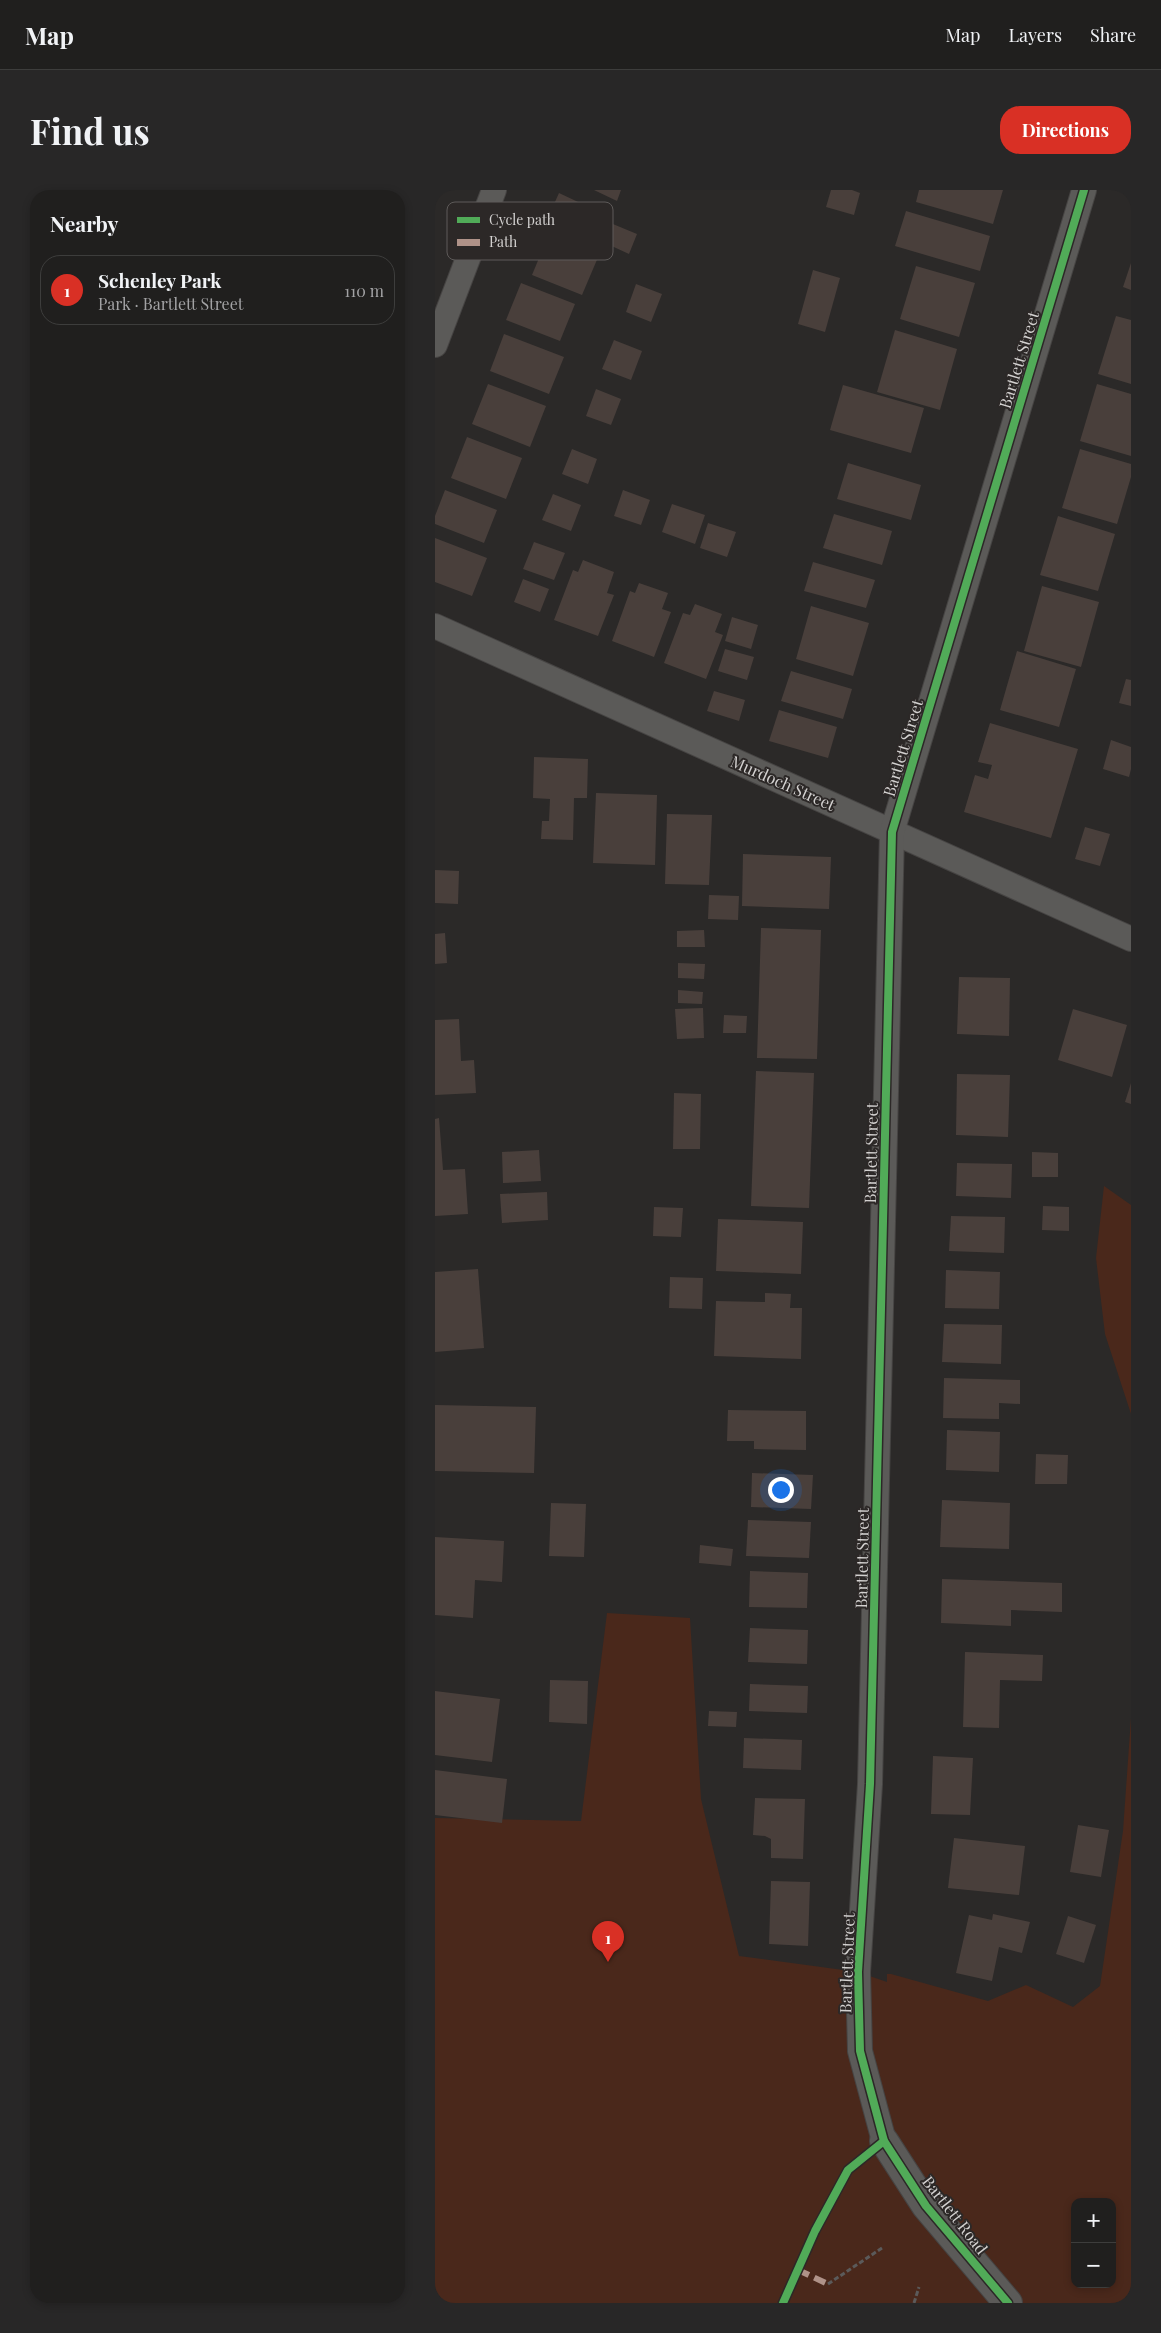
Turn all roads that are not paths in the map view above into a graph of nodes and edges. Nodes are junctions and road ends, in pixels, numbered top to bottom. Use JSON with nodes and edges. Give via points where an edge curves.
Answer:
{"nodes":[{"id":1,"x":494,"y":190,"type":"edge"},
{"id":2,"x":1085,"y":190,"type":"edge"},
{"id":3,"x":489,"y":202,"type":"edge"},
{"id":4,"x":467,"y":260,"type":"edge"},
{"id":5,"x":435,"y":345,"type":"edge"},
{"id":6,"x":435,"y":626,"type":"edge"},
{"id":7,"x":892,"y":832,"type":"junction"},
{"id":8,"x":1131,"y":939,"type":"edge"},
{"id":9,"x":884,"y":2141,"type":"joint"},
{"id":10,"x":1008,"y":2303,"type":"edge"}],
"edges":[{"from":1,"to":3,"type":"street"},
{"from":2,"to":7,"type":"street","name":"Bartlett Street"},
{"from":4,"to":5,"type":"street"},
{"from":6,"to":7,"type":"street","name":"Murdoch Street"},
{"from":7,"to":8,"type":"street","name":"Murdoch Street"},
{"from":7,"to":9,"type":"street","name":"Bartlett Street","via":[[870,1784],[858,1972],[860,2051]]},
{"from":9,"to":10,"type":"street","name":"Bartlett Road","via":[[926,2206]]}]}
